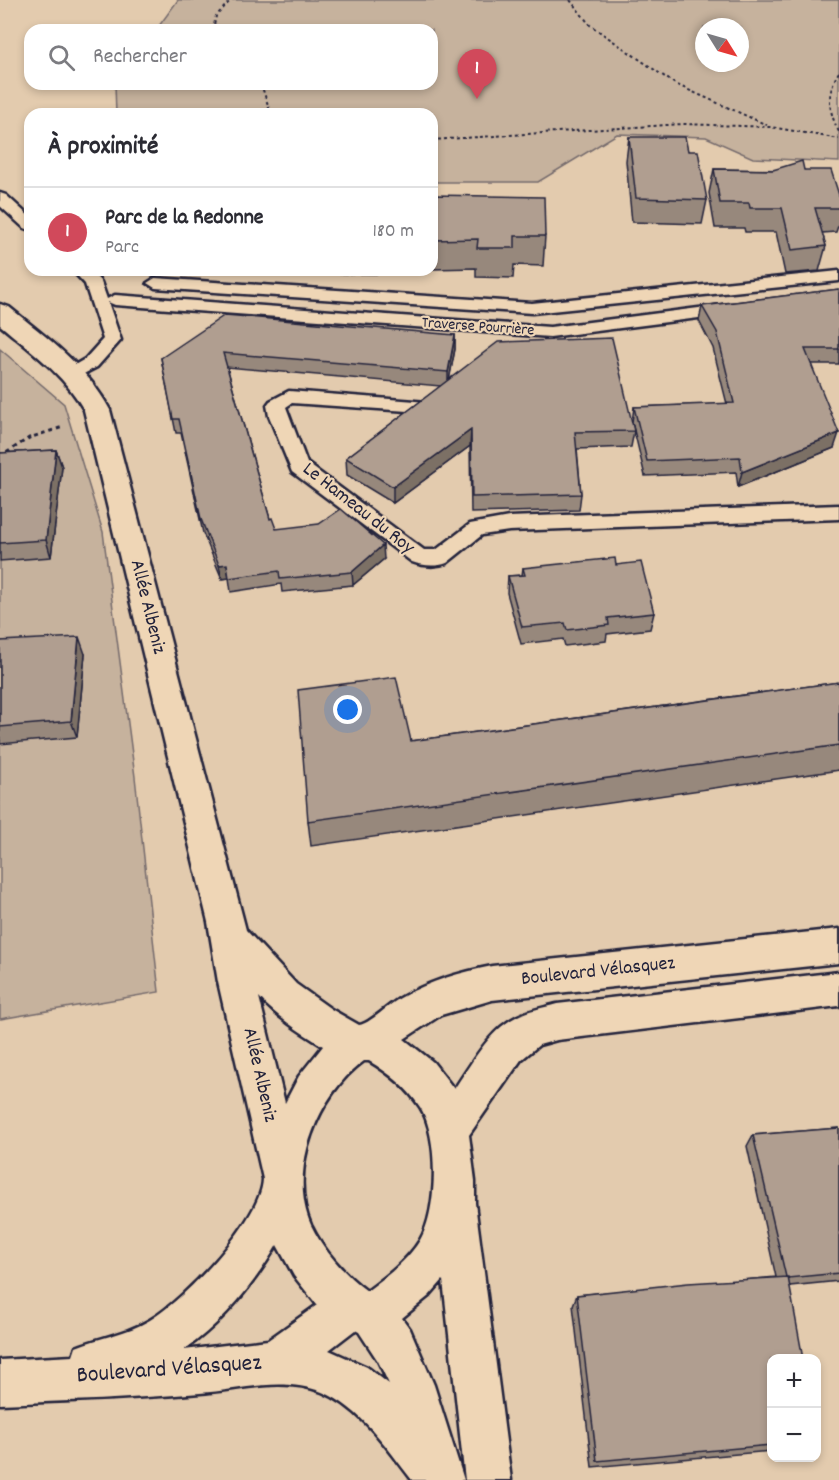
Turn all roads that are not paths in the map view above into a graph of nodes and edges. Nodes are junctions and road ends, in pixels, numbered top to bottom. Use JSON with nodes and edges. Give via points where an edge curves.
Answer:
{"nodes":[{"id":1,"x":0,"y":198,"type":"edge"},
{"id":2,"x":24,"y":220,"type":"edge"},
{"id":3,"x":86,"y":276,"type":"edge"},
{"id":4,"x":839,"y":276,"type":"edge"},
{"id":5,"x":155,"y":283,"type":"dead end"},
{"id":6,"x":116,"y":300,"type":"dead end"},
{"id":7,"x":752,"y":306,"type":"edge"},
{"id":8,"x":0,"y":312,"type":"edge"},
{"id":9,"x":72,"y":374,"type":"junction"},
{"id":10,"x":422,"y":406,"type":"edge"},
{"id":11,"x":839,"y":512,"type":"edge"},
{"id":12,"x":230,"y":939,"type":"junction"},
{"id":13,"x":839,"y":946,"type":"edge"},
{"id":14,"x":839,"y":989,"type":"edge"},
{"id":15,"x":364,"y":1043,"type":"junction"},
{"id":16,"x":450,"y":1129,"type":"junction"},
{"id":17,"x":283,"y":1185,"type":"junction"},
{"id":18,"x":455,"y":1200,"type":"junction"},
{"id":19,"x":362,"y":1310,"type":"junction"},
{"id":20,"x":276,"y":1361,"type":"junction"},
{"id":21,"x":21,"y":1381,"type":"edge"},
{"id":22,"x":442,"y":1480,"type":"edge"},
{"id":23,"x":488,"y":1480,"type":"edge"}],
"edges":[{"from":1,"to":2,"type":"lane"},
{"from":3,"to":9,"type":"lane","via":[[93,282],[112,340],[91,363]]},
{"from":4,"to":5,"type":"lane","via":[[532,308]]},
{"from":6,"to":7,"type":"lane","name":"Traverse Pourrière","via":[[550,332]]},
{"from":8,"to":9,"type":"street","name":"Allée Albeniz"},
{"from":9,"to":12,"type":"street","name":"Allée Albeniz","via":[[89,393],[99,420]]},
{"from":10,"to":11,"type":"lane","name":"Le Hameau du Roy","via":[[289,397],[276,405],[299,467],[419,557],[440,558],[477,529],[508,524]]},
{"from":12,"to":15,"type":"street","name":"Allée Albeniz","via":[[283,996],[317,1022]]},
{"from":12,"to":17,"type":"street","name":"Allée Albeniz"},
{"from":13,"to":15,"type":"street","name":"Boulevard Vélasquez","via":[[492,982],[457,989],[393,1022]]},
{"from":14,"to":16,"type":"street","via":[[557,1022],[528,1030],[507,1047]]},
{"from":15,"to":16,"type":"street","name":"Allée Albeniz","via":[[394,1054],[420,1076],[440,1102]]},
{"from":15,"to":17,"type":"street","name":"Boulevard Vélasquez","via":[[330,1066],[309,1094],[292,1134]]},
{"from":16,"to":18,"type":"street","name":"Allée Albeniz"},
{"from":17,"to":19,"type":"street","name":"Allée Albeniz","via":[[292,1234],[313,1268]]},
{"from":17,"to":21,"type":"street","name":"Boulevard Vélasquez","via":[[243,1263],[178,1328],[141,1349]]},
{"from":18,"to":19,"type":"street","name":"Boulevard Vélasquez","via":[[442,1240],[426,1269]]},
{"from":18,"to":23,"type":"street","name":"Allée Albeniz"},
{"from":19,"to":20,"type":"street","name":"Boulevard Vélasquez"},
{"from":19,"to":22,"type":"street","name":"Allée Albeniz","via":[[394,1345],[412,1385]]},
{"from":20,"to":21,"type":"street","name":"Boulevard Vélasquez","via":[[202,1371]]},
{"from":20,"to":22,"type":"street","via":[[333,1373],[366,1394],[394,1421]]}]}
